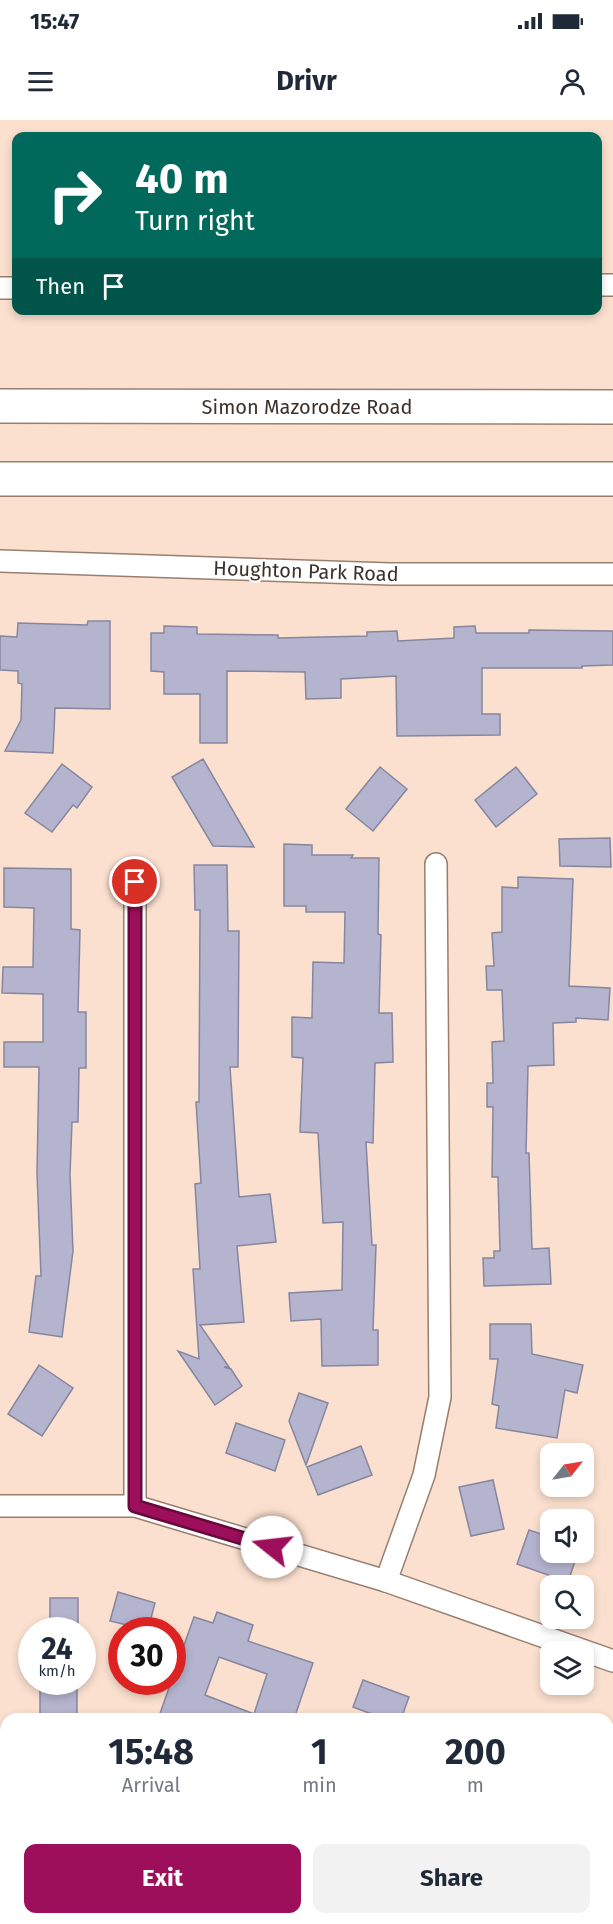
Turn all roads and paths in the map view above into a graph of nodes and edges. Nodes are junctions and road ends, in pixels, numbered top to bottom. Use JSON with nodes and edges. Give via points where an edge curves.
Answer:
{"nodes":[{"id":1,"x":0,"y":406,"type":"edge"},
{"id":2,"x":613,"y":407,"type":"edge"},
{"id":3,"x":0,"y":479,"type":"edge"},
{"id":4,"x":613,"y":479,"type":"edge"},
{"id":5,"x":0,"y":561,"type":"edge"},
{"id":6,"x":613,"y":574,"type":"edge"},
{"id":7,"x":436,"y":864,"type":"dead end"},
{"id":8,"x":135,"y":882,"type":"dead end"},
{"id":9,"x":0,"y":1506,"type":"edge"},
{"id":10,"x":135,"y":1506,"type":"junction"},
{"id":11,"x":386,"y":1581,"type":"junction"},
{"id":12,"x":613,"y":1661,"type":"edge"}],
"edges":[{"from":1,"to":2,"type":"highway","name":"Simon Mazorodze Road"},
{"from":3,"to":4,"type":"highway"},
{"from":5,"to":6,"type":"street","name":"Houghton Park Road","via":[[390,574]]},
{"from":7,"to":11,"type":"street","via":[[440,1397],[424,1475]]},
{"from":8,"to":10,"type":"street"},
{"from":9,"to":10,"type":"street"},
{"from":10,"to":11,"type":"street"},
{"from":11,"to":12,"type":"street"}]}
